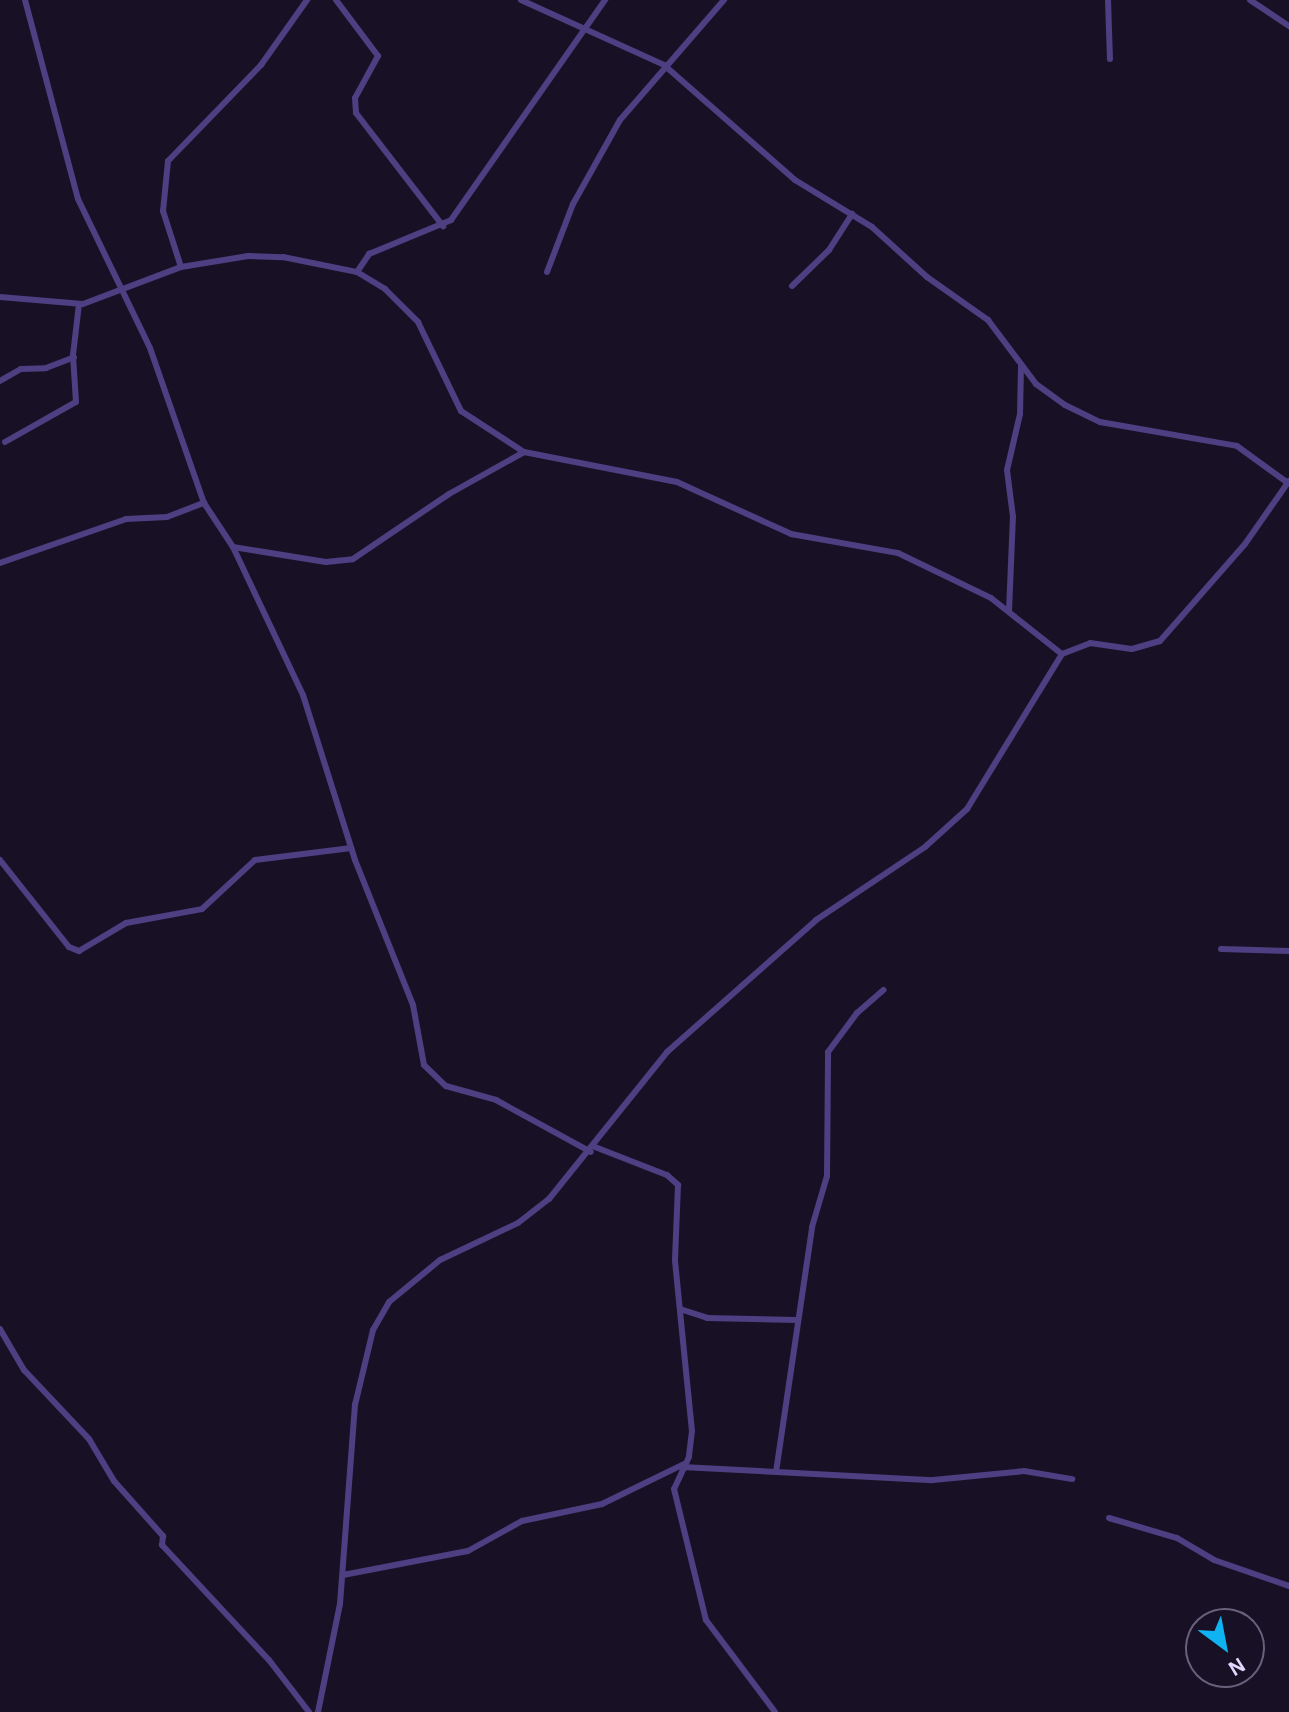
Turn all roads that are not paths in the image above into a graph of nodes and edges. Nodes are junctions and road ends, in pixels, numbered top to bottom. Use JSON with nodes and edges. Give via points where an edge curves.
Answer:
{"nodes":[{"id":1,"x":25,"y":0,"type":"edge"},
{"id":2,"x":307,"y":0,"type":"edge"},
{"id":3,"x":336,"y":0,"type":"edge"},
{"id":4,"x":521,"y":0,"type":"edge"},
{"id":5,"x":605,"y":0,"type":"edge"},
{"id":6,"x":724,"y":0,"type":"edge"},
{"id":7,"x":1108,"y":0,"type":"edge"},
{"id":8,"x":1250,"y":0,"type":"edge"},
{"id":9,"x":584,"y":26,"type":"junction"},
{"id":10,"x":1289,"y":26,"type":"edge"},
{"id":11,"x":1110,"y":59,"type":"dead end"},
{"id":12,"x":664,"y":65,"type":"junction"},
{"id":13,"x":852,"y":214,"type":"junction"},
{"id":14,"x":443,"y":226,"type":"junction"},
{"id":15,"x":181,"y":267,"type":"junction"},
{"id":16,"x":357,"y":272,"type":"junction"},
{"id":17,"x":547,"y":272,"type":"dead end"},
{"id":18,"x":122,"y":286,"type":"junction"},
{"id":19,"x":792,"y":286,"type":"dead end"},
{"id":20,"x":0,"y":297,"type":"edge"},
{"id":21,"x":79,"y":304,"type":"junction"},
{"id":22,"x":74,"y":357,"type":"junction"},
{"id":23,"x":1020,"y":363,"type":"junction"},
{"id":24,"x":0,"y":381,"type":"edge"},
{"id":25,"x":5,"y":442,"type":"dead end"},
{"id":26,"x":524,"y":452,"type":"junction"},
{"id":27,"x":1289,"y":482,"type":"edge"},
{"id":28,"x":204,"y":503,"type":"junction"},
{"id":29,"x":233,"y":547,"type":"junction"},
{"id":30,"x":0,"y":563,"type":"edge"},
{"id":31,"x":1009,"y":611,"type":"junction"},
{"id":32,"x":1062,"y":654,"type":"junction"},
{"id":33,"x":351,"y":848,"type":"junction"},
{"id":34,"x":0,"y":860,"type":"edge"},
{"id":35,"x":1221,"y":949,"type":"dead end"},
{"id":36,"x":1289,"y":951,"type":"edge"},
{"id":37,"x":883,"y":990,"type":"dead end"},
{"id":38,"x":593,"y":1150,"type":"junction"},
{"id":39,"x":680,"y":1309,"type":"junction"},
{"id":40,"x":796,"y":1320,"type":"junction"},
{"id":41,"x":0,"y":1329,"type":"edge"},
{"id":42,"x":683,"y":1465,"type":"junction"},
{"id":43,"x":776,"y":1472,"type":"junction"},
{"id":44,"x":1072,"y":1479,"type":"dead end"},
{"id":45,"x":1109,"y":1518,"type":"dead end"},
{"id":46,"x":343,"y":1575,"type":"junction"},
{"id":47,"x":1289,"y":1586,"type":"edge"},
{"id":48,"x":309,"y":1712,"type":"edge"},
{"id":49,"x":318,"y":1712,"type":"edge"},
{"id":50,"x":775,"y":1712,"type":"edge"}],
"edges":[{"from":1,"to":18,"type":"street","via":[[78,199]]},
{"from":2,"to":15,"type":"street","via":[[261,65],[168,161],[163,211]]},
{"from":3,"to":14,"type":"street","via":[[378,56],[355,98],[356,113]]},
{"from":4,"to":9,"type":"street"},
{"from":5,"to":9,"type":"street"},
{"from":6,"to":12,"type":"street"},
{"from":7,"to":11,"type":"street"},
{"from":8,"to":10,"type":"street"},
{"from":9,"to":12,"type":"street"},
{"from":9,"to":14,"type":"street","via":[[537,101]]},
{"from":12,"to":13,"type":"street","via":[[795,180]]},
{"from":12,"to":17,"type":"street","via":[[597,157]]},
{"from":13,"to":19,"type":"street","via":[[829,250]]},
{"from":13,"to":23,"type":"street","via":[[988,320]]},
{"from":14,"to":16,"type":"street","via":[[377,250]]},
{"from":15,"to":16,"type":"street","via":[[271,256]]},
{"from":15,"to":18,"type":"street"},
{"from":16,"to":26,"type":"street","via":[[385,289],[418,322],[461,411]]},
{"from":18,"to":21,"type":"street"},
{"from":18,"to":28,"type":"street","via":[[160,372]]},
{"from":20,"to":21,"type":"street"},
{"from":21,"to":22,"type":"street"},
{"from":22,"to":24,"type":"street","via":[[46,368],[21,369]]},
{"from":22,"to":25,"type":"street","via":[[76,402]]},
{"from":23,"to":27,"type":"street","via":[[1043,390],[1087,417],[1237,446]]},
{"from":23,"to":31,"type":"street","via":[[1020,414],[1007,470],[1013,517]]},
{"from":26,"to":29,"type":"street","via":[[449,494],[353,559],[326,562]]},
{"from":26,"to":31,"type":"street","via":[[677,482],[791,534],[884,548],[971,587]]},
{"from":27,"to":32,"type":"street","via":[[1245,544],[1160,641],[1132,649],[1090,643]]},
{"from":28,"to":29,"type":"street"},
{"from":28,"to":30,"type":"street","via":[[167,517],[126,519]]},
{"from":29,"to":33,"type":"street","via":[[303,695]]},
{"from":31,"to":32,"type":"street"},
{"from":32,"to":38,"type":"street","via":[[967,809],[925,847],[816,920],[667,1052]]},
{"from":33,"to":34,"type":"street","via":[[255,860],[202,909],[126,923],[79,951],[69,947]]},
{"from":33,"to":38,"type":"street","via":[[413,1005],[428,1073],[456,1091],[496,1100]]},
{"from":35,"to":36,"type":"street"},
{"from":37,"to":40,"type":"street","via":[[857,1013],[828,1052],[827,1176]]},
{"from":38,"to":39,"type":"street","via":[[667,1175],[678,1185],[675,1261]]},
{"from":38,"to":46,"type":"street","via":[[540,1207],[429,1267],[398,1292],[378,1318],[355,1405],[343,1511]]},
{"from":39,"to":40,"type":"street","via":[[707,1318]]},
{"from":39,"to":42,"type":"street","via":[[692,1431]]},
{"from":40,"to":43,"type":"street"},
{"from":41,"to":48,"type":"street","via":[[24,1370],[89,1439],[114,1481],[163,1536],[162,1545],[174,1560],[263,1653]]},
{"from":42,"to":43,"type":"street"},
{"from":42,"to":46,"type":"street","via":[[602,1504],[522,1521],[468,1551]]},
{"from":42,"to":50,"type":"street","via":[[674,1489],[706,1620]]},
{"from":43,"to":44,"type":"street","via":[[933,1480],[1024,1471]]},
{"from":45,"to":47,"type":"street","via":[[1177,1538],[1214,1560]]},
{"from":46,"to":49,"type":"street"}]}
